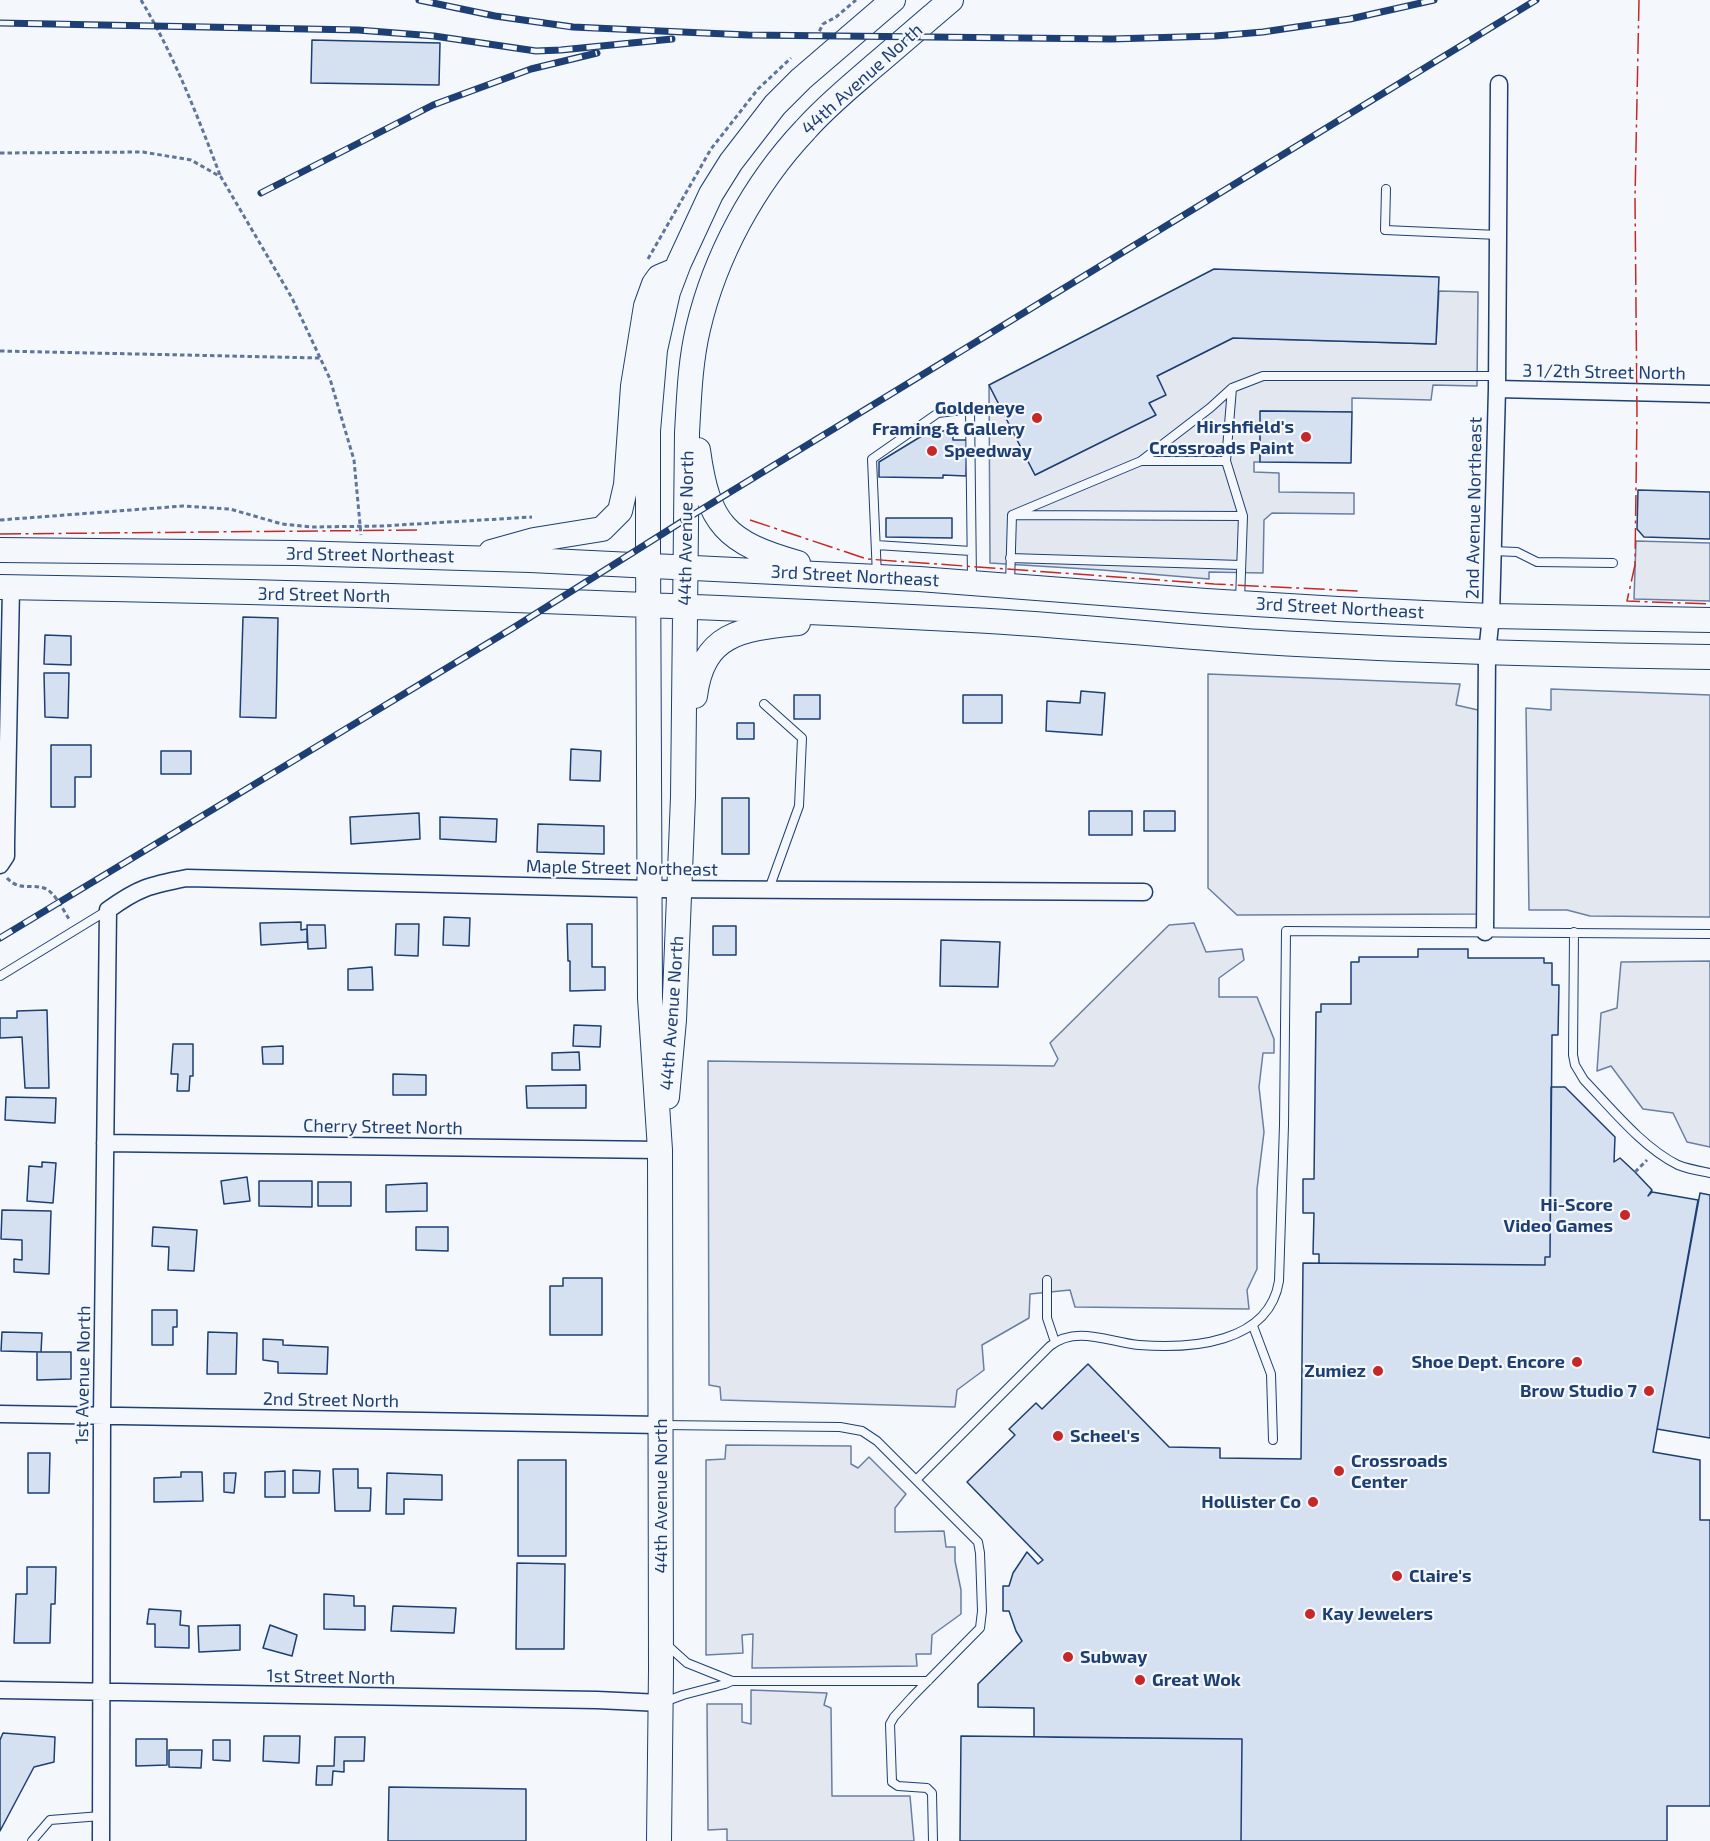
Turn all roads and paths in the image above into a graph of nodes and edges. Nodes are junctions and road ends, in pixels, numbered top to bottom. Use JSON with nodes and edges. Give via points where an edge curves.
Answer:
{"nodes":[{"id":1,"x":141,"y":0,"type":"edge"},
{"id":2,"x":856,"y":0,"type":"edge"},
{"id":3,"x":893,"y":0,"type":"edge"},
{"id":4,"x":951,"y":0,"type":"edge"},
{"id":5,"x":814,"y":44,"type":"dead end"},
{"id":6,"x":794,"y":56,"type":"dead end"},
{"id":7,"x":1499,"y":84,"type":"dead end"},
{"id":8,"x":0,"y":153,"type":"edge"},
{"id":9,"x":221,"y":177,"type":"junction"},
{"id":10,"x":1386,"y":189,"type":"dead end"},
{"id":11,"x":1498,"y":235,"type":"junction"},
{"id":12,"x":644,"y":266,"type":"dead end"},
{"id":13,"x":676,"y":270,"type":"junction"},
{"id":14,"x":0,"y":351,"type":"edge"},
{"id":15,"x":693,"y":356,"type":"junction"},
{"id":16,"x":320,"y":358,"type":"junction"},
{"id":17,"x":1497,"y":382,"type":"junction"},
{"id":18,"x":1232,"y":388,"type":"junction"},
{"id":19,"x":1710,"y":394,"type":"edge"},
{"id":20,"x":1141,"y":461,"type":"junction"},
{"id":21,"x":1226,"y":461,"type":"junction"},
{"id":22,"x":1012,"y":515,"type":"junction"},
{"id":23,"x":1243,"y":516,"type":"junction"},
{"id":24,"x":538,"y":517,"type":"dead end"},
{"id":25,"x":0,"y":520,"type":"edge"},
{"id":26,"x":360,"y":525,"type":"junction"},
{"id":27,"x":876,"y":545,"type":"junction"},
{"id":28,"x":0,"y":550,"type":"edge"},
{"id":29,"x":971,"y":550,"type":"junction"},
{"id":30,"x":1493,"y":550,"type":"junction"},
{"id":31,"x":361,"y":555,"type":"junction"},
{"id":32,"x":469,"y":558,"type":"junction"},
{"id":33,"x":1010,"y":558,"type":"junction"},
{"id":34,"x":1613,"y":563,"type":"dead end"},
{"id":35,"x":1241,"y":565,"type":"junction"},
{"id":36,"x":648,"y":566,"type":"junction"},
{"id":37,"x":684,"y":567,"type":"junction"},
{"id":38,"x":877,"y":577,"type":"junction"},
{"id":39,"x":972,"y":583,"type":"junction"},
{"id":40,"x":1010,"y":586,"type":"junction"},
{"id":41,"x":6,"y":588,"type":"edge"},
{"id":42,"x":1240,"y":603,"type":"junction"},
{"id":43,"x":649,"y":605,"type":"junction"},
{"id":44,"x":684,"y":606,"type":"junction"},
{"id":45,"x":1491,"y":616,"type":"junction"},
{"id":46,"x":949,"y":619,"type":"junction"},
{"id":47,"x":1710,"y":620,"type":"edge"},
{"id":48,"x":1487,"y":653,"type":"junction"},
{"id":49,"x":1710,"y":657,"type":"edge"},
{"id":50,"x":764,"y":704,"type":"dead end"},
{"id":51,"x":4,"y":736,"type":"edge"},
{"id":52,"x":681,"y":830,"type":"junction"},
{"id":53,"x":3,"y":871,"type":"edge"},
{"id":54,"x":651,"y":889,"type":"junction"},
{"id":55,"x":679,"y":889,"type":"junction"},
{"id":56,"x":769,"y":889,"type":"junction"},
{"id":57,"x":1144,"y":892,"type":"dead end"},
{"id":58,"x":108,"y":910,"type":"junction"},
{"id":59,"x":75,"y":930,"type":"junction"},
{"id":60,"x":1485,"y":932,"type":"junction"},
{"id":61,"x":1574,"y":932,"type":"junction"},
{"id":62,"x":1710,"y":934,"type":"edge"},
{"id":63,"x":0,"y":976,"type":"edge"},
{"id":64,"x":105,"y":1143,"type":"junction"},
{"id":65,"x":660,"y":1150,"type":"junction"},
{"id":66,"x":1710,"y":1173,"type":"edge"},
{"id":67,"x":1047,"y":1280,"type":"dead end"},
{"id":68,"x":1253,"y":1326,"type":"junction"},
{"id":69,"x":1055,"y":1342,"type":"junction"},
{"id":70,"x":0,"y":1414,"type":"edge"},
{"id":71,"x":102,"y":1415,"type":"junction"},
{"id":72,"x":661,"y":1425,"type":"junction"},
{"id":73,"x":1273,"y":1440,"type":"dead end"},
{"id":74,"x":916,"y":1480,"type":"junction"},
{"id":75,"x":662,"y":1637,"type":"junction"},
{"id":76,"x":732,"y":1680,"type":"junction"},
{"id":77,"x":928,"y":1680,"type":"junction"},
{"id":78,"x":100,"y":1690,"type":"junction"},
{"id":79,"x":2,"y":1694,"type":"edge"},
{"id":80,"x":661,"y":1703,"type":"junction"},
{"id":81,"x":101,"y":1816,"type":"junction"},
{"id":82,"x":33,"y":1841,"type":"edge"},
{"id":83,"x":101,"y":1841,"type":"edge"},
{"id":84,"x":659,"y":1841,"type":"edge"},
{"id":85,"x":933,"y":1841,"type":"edge"}],
"edges":[{"from":1,"to":9,"type":"path","via":[[189,96]]},
{"from":2,"to":5,"type":"path","via":[[823,24]]},
{"from":3,"to":13,"type":"main road","name":"44th Avenue North","via":[[801,79],[752,132],[711,194]]},
{"from":4,"to":15,"type":"main road","name":"44th Avenue North","via":[[827,107],[769,174],[744,213],[718,267]]},
{"from":6,"to":12,"type":"path","via":[[758,89],[711,148]]},
{"from":7,"to":11,"type":"street","name":"2nd Avenue Northeast"},
{"from":8,"to":9,"type":"path","via":[[143,152],[191,160]]},
{"from":9,"to":16,"type":"path","via":[[292,298]]},
{"from":10,"to":11,"type":"lane","via":[[1385,230]]},
{"from":11,"to":17,"type":"street","name":"2nd Avenue Northeast"},
{"from":13,"to":32,"type":"main road","via":[[659,277],[646,306],[620,511],[602,529],[534,540]]},
{"from":13,"to":36,"type":"main road","name":"44th Avenue North","via":[[660,321],[651,384]]},
{"from":14,"to":16,"type":"path"},
{"from":15,"to":37,"type":"main road","name":"44th Avenue North"},
{"from":15,"to":38,"type":"main road","via":[[695,427],[703,481],[716,515],[729,532],[773,556]]},
{"from":16,"to":26,"type":"path","via":[[354,460]]},
{"from":17,"to":18,"type":"lane","via":[[1263,376]]},
{"from":17,"to":19,"type":"street","name":"3 1/2th Street North"},
{"from":17,"to":30,"type":"street","name":"2nd Avenue Northeast"},
{"from":18,"to":20,"type":"lane"},
{"from":18,"to":21,"type":"lane"},
{"from":20,"to":21,"type":"lane"},
{"from":20,"to":22,"type":"lane"},
{"from":21,"to":23,"type":"lane"},
{"from":22,"to":23,"type":"lane"},
{"from":22,"to":33,"type":"lane"},
{"from":23,"to":35,"type":"lane"},
{"from":24,"to":26,"type":"path"},
{"from":25,"to":26,"type":"path","via":[[183,506],[230,510],[282,524]]},
{"from":26,"to":31,"type":"path"},
{"from":27,"to":29,"type":"lane"},
{"from":27,"to":29,"type":"lane","via":[[872,459],[938,413],[970,408]]},
{"from":27,"to":38,"type":"lane"},
{"from":28,"to":31,"type":"main road","name":"3rd Street Northeast"},
{"from":29,"to":39,"type":"lane"},
{"from":30,"to":34,"type":"lane","via":[[1517,552],[1537,562]]},
{"from":30,"to":45,"type":"street","name":"2nd Avenue Northeast"},
{"from":31,"to":32,"type":"main road","name":"3rd Street Northeast"},
{"from":32,"to":36,"type":"main road","name":"3rd Street Northeast"},
{"from":33,"to":35,"type":"lane"},
{"from":33,"to":40,"type":"lane"},
{"from":35,"to":42,"type":"lane"},
{"from":36,"to":37,"type":"main road","name":"3rd Street Northeast"},
{"from":36,"to":43,"type":"main road","name":"44th Avenue North"},
{"from":37,"to":38,"type":"main road","name":"3rd Street Northeast"},
{"from":37,"to":44,"type":"main road","name":"44th Avenue North"},
{"from":38,"to":39,"type":"main road","name":"3rd Street Northeast"},
{"from":39,"to":40,"type":"main road","name":"3rd Street Northeast"},
{"from":40,"to":42,"type":"main road","name":"3rd Street Northeast"},
{"from":41,"to":43,"type":"main road","name":"3rd Street North"},
{"from":41,"to":51,"type":"street"},
{"from":42,"to":45,"type":"main road","name":"3rd Street Northeast"},
{"from":43,"to":44,"type":"main road","name":"3rd Street Northeast"},
{"from":43,"to":54,"type":"main road","name":"44th Avenue North"},
{"from":44,"to":46,"type":"main road","name":"3rd Street Northeast"},
{"from":44,"to":52,"type":"main road","name":"44th Avenue North"},
{"from":45,"to":47,"type":"main road","name":"3rd Street Northeast"},
{"from":45,"to":48,"type":"street","name":"2nd Avenue Northeast"},
{"from":46,"to":48,"type":"main road","name":"3rd Street Northeast","via":[[1263,642]]},
{"from":46,"to":52,"type":"main road","via":[[800,623],[754,629],[721,642],[704,662],[697,679]]},
{"from":48,"to":49,"type":"main road","name":"3rd Street Northeast"},
{"from":48,"to":60,"type":"street","name":"2nd Avenue Northeast"},
{"from":50,"to":56,"type":"lane","via":[[802,738],[799,806]]},
{"from":51,"to":53,"type":"street"},
{"from":52,"to":55,"type":"main road","name":"44th Avenue North"},
{"from":53,"to":59,"type":"path","via":[[12,884],[21,888],[44,888],[51,892]]},
{"from":54,"to":55,"type":"street","name":"Maple Street Northeast"},
{"from":54,"to":58,"type":"street","name":"Maple Street Northeast","via":[[187,878],[132,892]]},
{"from":54,"to":65,"type":"main road","name":"44th Avenue North","via":[[650,998]]},
{"from":55,"to":56,"type":"street","name":"Maple Street Northeast"},
{"from":55,"to":65,"type":"main road","name":"44th Avenue North","via":[[672,1054]]},
{"from":56,"to":57,"type":"street","name":"Maple Street Northeast"},
{"from":58,"to":59,"type":"lane"},
{"from":58,"to":64,"type":"street","name":"1st Avenue North"},
{"from":59,"to":63,"type":"lane"},
{"from":60,"to":61,"type":"lane"},
{"from":60,"to":68,"type":"lane","via":[[1287,931],[1279,1281],[1270,1306]]},
{"from":61,"to":62,"type":"lane"},
{"from":61,"to":66,"type":"lane","via":[[1573,1055],[1578,1071],[1661,1154],[1679,1165]]},
{"from":64,"to":65,"type":"street","name":"Cherry Street North"},
{"from":64,"to":71,"type":"street","name":"1st Avenue North"},
{"from":65,"to":72,"type":"main road","name":"44th Avenue North"},
{"from":67,"to":69,"type":"lane","via":[[1047,1318]]},
{"from":68,"to":69,"type":"lane","via":[[1224,1338],[1185,1345],[1140,1345],[1085,1335]]},
{"from":68,"to":73,"type":"lane","via":[[1271,1374]]},
{"from":69,"to":74,"type":"lane"},
{"from":70,"to":71,"type":"street","name":"2nd Street North"},
{"from":71,"to":72,"type":"street","name":"2nd Street North"},
{"from":71,"to":78,"type":"street","name":"1st Avenue North"},
{"from":72,"to":74,"type":"lane","via":[[862,1431]]},
{"from":72,"to":75,"type":"main road","name":"44th Avenue North"},
{"from":74,"to":77,"type":"lane","via":[[978,1542],[980,1553],[980,1628]]},
{"from":75,"to":76,"type":"lane","via":[[687,1663]]},
{"from":75,"to":80,"type":"main road","name":"44th Avenue North"},
{"from":76,"to":77,"type":"lane"},
{"from":76,"to":80,"type":"lane"},
{"from":77,"to":85,"type":"lane","via":[[892,1720],[890,1778],[898,1786],[930,1790]]},
{"from":78,"to":79,"type":"street","name":"1st Street North"},
{"from":78,"to":80,"type":"street","name":"1st Street North"},
{"from":78,"to":81,"type":"street","name":"1st Avenue North"},
{"from":80,"to":84,"type":"main road","name":"44th Avenue North"},
{"from":81,"to":82,"type":"lane","via":[[51,1820]]},
{"from":81,"to":83,"type":"street","name":"1st Avenue North"}]}
